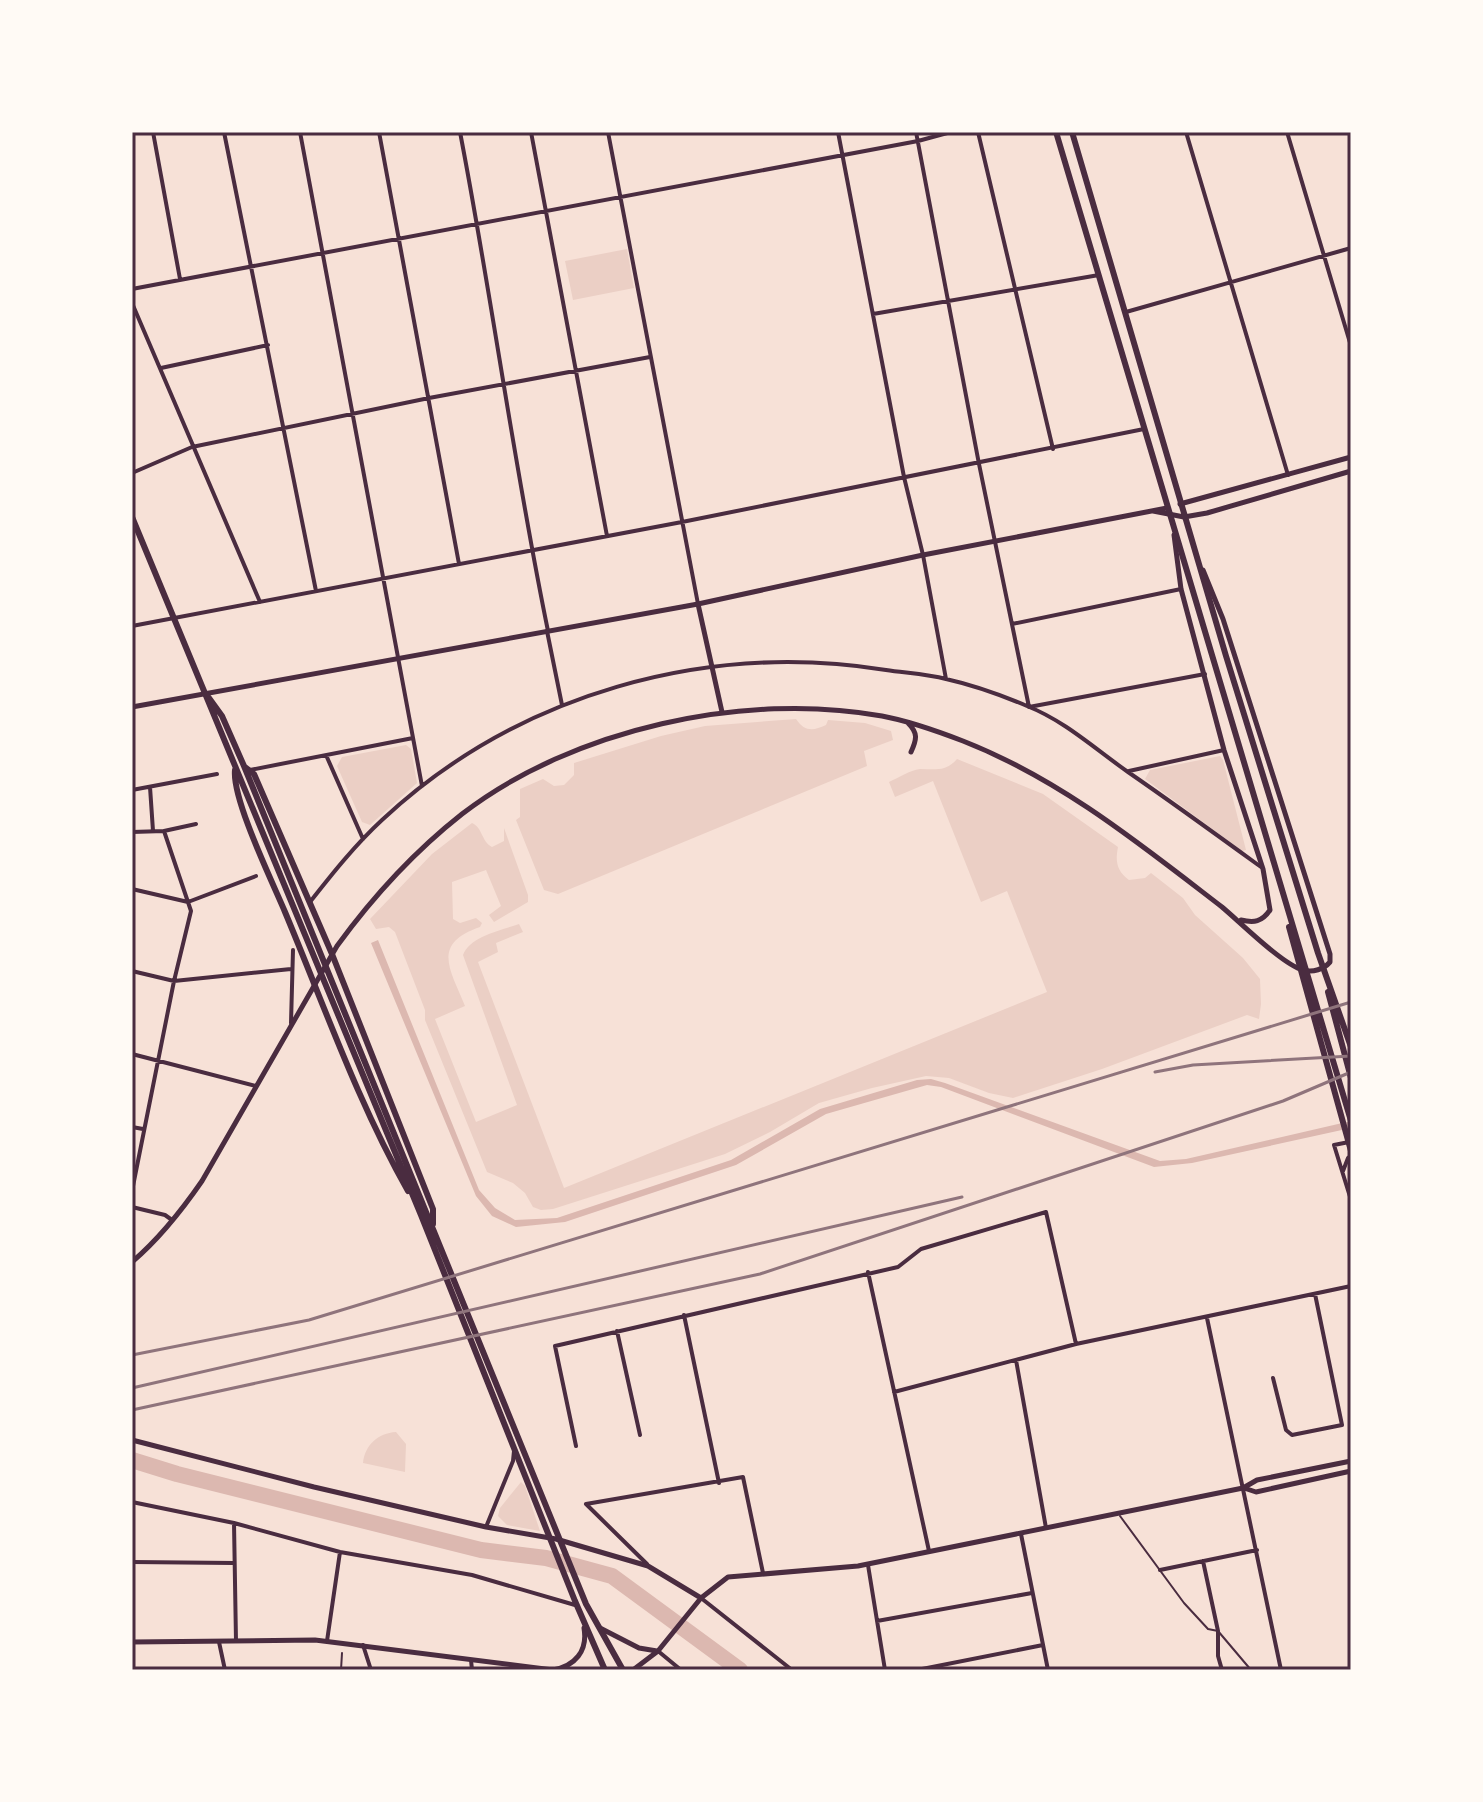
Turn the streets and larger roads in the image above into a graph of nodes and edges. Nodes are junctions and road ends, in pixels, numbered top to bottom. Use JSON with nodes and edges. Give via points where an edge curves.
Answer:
{"nodes":[{"id":1,"x":153,"y":132,"type":"edge"},
{"id":2,"x":224,"y":132,"type":"edge"},
{"id":3,"x":300,"y":132,"type":"edge"},
{"id":4,"x":379,"y":132,"type":"edge"},
{"id":5,"x":460,"y":132,"type":"edge"},
{"id":6,"x":531,"y":132,"type":"edge"},
{"id":7,"x":608,"y":132,"type":"edge"},
{"id":8,"x":838,"y":132,"type":"edge"},
{"id":9,"x":916,"y":132,"type":"edge"},
{"id":10,"x":951,"y":132,"type":"edge"},
{"id":11,"x":978,"y":132,"type":"edge"},
{"id":12,"x":1056,"y":132,"type":"edge"},
{"id":13,"x":1072,"y":132,"type":"edge"},
{"id":14,"x":1186,"y":132,"type":"edge"},
{"id":15,"x":1287,"y":132,"type":"edge"},
{"id":16,"x":918,"y":141,"type":"junction"},
{"id":17,"x":842,"y":154,"type":"junction"},
{"id":18,"x":620,"y":196,"type":"junction"},
{"id":19,"x":546,"y":210,"type":"junction"},
{"id":20,"x":478,"y":222,"type":"junction"},
{"id":21,"x":399,"y":237,"type":"junction"},
{"id":22,"x":1351,"y":248,"type":"edge"},
{"id":23,"x":324,"y":251,"type":"junction"},
{"id":24,"x":1324,"y":256,"type":"junction"},
{"id":25,"x":250,"y":266,"type":"junction"},
{"id":26,"x":1099,"y":275,"type":"junction"},
{"id":27,"x":180,"y":279,"type":"junction"},
{"id":28,"x":1231,"y":282,"type":"junction"},
{"id":29,"x":1015,"y":288,"type":"junction"},
{"id":30,"x":132,"y":289,"type":"edge"},
{"id":31,"x":950,"y":302,"type":"junction"},
{"id":32,"x":132,"y":303,"type":"edge"},
{"id":33,"x":1126,"y":312,"type":"junction"},
{"id":34,"x":873,"y":314,"type":"junction"},
{"id":35,"x":268,"y":345,"type":"junction"},
{"id":36,"x":1351,"y":346,"type":"edge"},
{"id":37,"x":650,"y":357,"type":"junction"},
{"id":38,"x":160,"y":369,"type":"junction"},
{"id":39,"x":577,"y":372,"type":"junction"},
{"id":40,"x":504,"y":385,"type":"junction"},
{"id":41,"x":429,"y":398,"type":"junction"},
{"id":42,"x":353,"y":414,"type":"junction"},
{"id":43,"x":285,"y":428,"type":"junction"},
{"id":44,"x":1144,"y":429,"type":"junction"},
{"id":45,"x":192,"y":447,"type":"junction"},
{"id":46,"x":1053,"y":449,"type":"junction"},
{"id":47,"x":1351,"y":457,"type":"edge"},
{"id":48,"x":979,"y":464,"type":"junction"},
{"id":49,"x":1351,"y":471,"type":"edge"},
{"id":50,"x":132,"y":473,"type":"edge"},
{"id":51,"x":1289,"y":476,"type":"junction"},
{"id":52,"x":904,"y":477,"type":"junction"},
{"id":53,"x":1180,"y":504,"type":"junction"},
{"id":54,"x":1167,"y":508,"type":"junction"},
{"id":55,"x":1152,"y":511,"type":"junction"},
{"id":56,"x":1169,"y":516,"type":"junction"},
{"id":57,"x":132,"y":517,"type":"edge"},
{"id":58,"x":1184,"y":517,"type":"junction"},
{"id":59,"x":682,"y":522,"type":"junction"},
{"id":60,"x":1188,"y":530,"type":"junction"},
{"id":61,"x":1174,"y":534,"type":"junction"},
{"id":62,"x":607,"y":536,"type":"junction"},
{"id":63,"x":994,"y":541,"type":"junction"},
{"id":64,"x":531,"y":550,"type":"junction"},
{"id":65,"x":923,"y":555,"type":"junction"},
{"id":66,"x":459,"y":564,"type":"junction"},
{"id":67,"x":383,"y":579,"type":"junction"},
{"id":68,"x":1181,"y":589,"type":"junction"},
{"id":69,"x":316,"y":591,"type":"junction"},
{"id":70,"x":260,"y":602,"type":"junction"},
{"id":71,"x":698,"y":604,"type":"junction"},
{"id":72,"x":173,"y":618,"type":"junction"},
{"id":73,"x":1012,"y":624,"type":"junction"},
{"id":74,"x":132,"y":626,"type":"edge"},
{"id":75,"x":548,"y":631,"type":"junction"},
{"id":76,"x":399,"y":658,"type":"junction"},
{"id":77,"x":712,"y":667,"type":"junction"},
{"id":78,"x":1205,"y":674,"type":"junction"},
{"id":79,"x":946,"y":679,"type":"junction"},
{"id":80,"x":205,"y":692,"type":"junction"},
{"id":81,"x":562,"y":705,"type":"junction"},
{"id":82,"x":132,"y":707,"type":"edge"},
{"id":83,"x":1029,"y":707,"type":"junction"},
{"id":84,"x":722,"y":712,"type":"junction"},
{"id":85,"x":907,"y":722,"type":"junction"},
{"id":86,"x":413,"y":738,"type":"junction"},
{"id":87,"x":1224,"y":750,"type":"junction"},
{"id":88,"x":911,"y":752,"type":"dead end"},
{"id":89,"x":326,"y":755,"type":"junction"},
{"id":90,"x":235,"y":768,"type":"junction"},
{"id":91,"x":247,"y":768,"type":"junction"},
{"id":92,"x":1127,"y":772,"type":"junction"},
{"id":93,"x":217,"y":774,"type":"dead end"},
{"id":94,"x":422,"y":786,"type":"junction"},
{"id":95,"x":150,"y":787,"type":"junction"},
{"id":96,"x":132,"y":790,"type":"edge"},
{"id":97,"x":196,"y":824,"type":"dead end"},
{"id":98,"x":153,"y":831,"type":"junction"},
{"id":99,"x":164,"y":831,"type":"junction"},
{"id":100,"x":132,"y":832,"type":"edge"},
{"id":101,"x":363,"y":839,"type":"junction"},
{"id":102,"x":1269,"y":851,"type":"junction"},
{"id":103,"x":1263,"y":869,"type":"junction"},
{"id":104,"x":256,"y":876,"type":"dead end"},
{"id":105,"x":132,"y":889,"type":"edge"},
{"id":106,"x":188,"y":902,"type":"junction"},
{"id":107,"x":310,"y":902,"type":"junction"},
{"id":108,"x":1236,"y":919,"type":"junction"},
{"id":109,"x":293,"y":950,"type":"dead end"},
{"id":110,"x":1318,"y":953,"type":"junction"},
{"id":111,"x":332,"y":954,"type":"junction"},
{"id":112,"x":291,"y":969,"type":"junction"},
{"id":113,"x":132,"y":971,"type":"edge"},
{"id":114,"x":174,"y":981,"type":"junction"},
{"id":115,"x":314,"y":982,"type":"junction"},
{"id":116,"x":334,"y":995,"type":"junction"},
{"id":117,"x":291,"y":1023,"type":"junction"},
{"id":118,"x":1351,"y":1047,"type":"edge"},
{"id":119,"x":132,"y":1054,"type":"edge"},
{"id":120,"x":159,"y":1061,"type":"junction"},
{"id":121,"x":1351,"y":1078,"type":"edge"},
{"id":122,"x":256,"y":1086,"type":"junction"},
{"id":123,"x":1351,"y":1121,"type":"edge"},
{"id":124,"x":132,"y":1127,"type":"edge"},
{"id":125,"x":143,"y":1129,"type":"junction"},
{"id":126,"x":1351,"y":1142,"type":"edge"},
{"id":127,"x":1351,"y":1154,"type":"edge"},
{"id":128,"x":1343,"y":1173,"type":"junction"},
{"id":129,"x":132,"y":1191,"type":"edge"},
{"id":130,"x":1351,"y":1200,"type":"edge"},
{"id":131,"x":132,"y":1207,"type":"edge"},
{"id":132,"x":421,"y":1215,"type":"junction"},
{"id":133,"x":172,"y":1220,"type":"junction"},
{"id":134,"x":433,"y":1228,"type":"junction"},
{"id":135,"x":132,"y":1262,"type":"edge"},
{"id":136,"x":446,"y":1268,"type":"junction"},
{"id":137,"x":868,"y":1272,"type":"junction"},
{"id":138,"x":1351,"y":1286,"type":"edge"},
{"id":139,"x":1315,"y":1294,"type":"junction"},
{"id":140,"x":684,"y":1315,"type":"junction"},
{"id":141,"x":1207,"y":1318,"type":"junction"},
{"id":142,"x":617,"y":1331,"type":"junction"},
{"id":143,"x":1076,"y":1344,"type":"junction"},
{"id":144,"x":1016,"y":1360,"type":"junction"},
{"id":145,"x":483,"y":1362,"type":"junction"},
{"id":146,"x":1273,"y":1378,"type":"dead end"},
{"id":147,"x":894,"y":1392,"type":"junction"},
{"id":148,"x":640,"y":1435,"type":"dead end"},
{"id":149,"x":132,"y":1440,"type":"edge"},
{"id":150,"x":576,"y":1446,"type":"dead end"},
{"id":151,"x":514,"y":1449,"type":"junction"},
{"id":152,"x":1351,"y":1461,"type":"edge"},
{"id":153,"x":511,"y":1467,"type":"junction"},
{"id":154,"x":523,"y":1471,"type":"junction"},
{"id":155,"x":1351,"y":1471,"type":"edge"},
{"id":156,"x":719,"y":1483,"type":"junction"},
{"id":157,"x":1243,"y":1488,"type":"junction"},
{"id":158,"x":132,"y":1502,"type":"edge"},
{"id":159,"x":234,"y":1523,"type":"junction"},
{"id":160,"x":486,"y":1527,"type":"junction"},
{"id":161,"x":1046,"y":1528,"type":"junction"},
{"id":162,"x":1021,"y":1534,"type":"junction"},
{"id":163,"x":1257,"y":1550,"type":"junction"},
{"id":164,"x":340,"y":1552,"type":"junction"},
{"id":165,"x":929,"y":1552,"type":"junction"},
{"id":166,"x":1203,"y":1561,"type":"junction"},
{"id":167,"x":132,"y":1562,"type":"edge"},
{"id":168,"x":234,"y":1563,"type":"junction"},
{"id":169,"x":868,"y":1565,"type":"junction"},
{"id":170,"x":648,"y":1566,"type":"junction"},
{"id":171,"x":1160,"y":1570,"type":"road end"},
{"id":172,"x":763,"y":1573,"type":"junction"},
{"id":173,"x":1032,"y":1593,"type":"junction"},
{"id":174,"x":701,"y":1598,"type":"junction"},
{"id":175,"x":576,"y":1603,"type":"junction"},
{"id":176,"x":583,"y":1619,"type":"junction"},
{"id":177,"x":877,"y":1621,"type":"junction"},
{"id":178,"x":596,"y":1626,"type":"junction"},
{"id":179,"x":236,"y":1641,"type":"junction"},
{"id":180,"x":327,"y":1641,"type":"junction"},
{"id":181,"x":132,"y":1642,"type":"edge"},
{"id":182,"x":219,"y":1642,"type":"junction"},
{"id":183,"x":363,"y":1645,"type":"junction"},
{"id":184,"x":1043,"y":1645,"type":"junction"},
{"id":185,"x":658,"y":1651,"type":"junction"},
{"id":186,"x":471,"y":1660,"type":"junction"},
{"id":187,"x":225,"y":1670,"type":"edge"},
{"id":188,"x":371,"y":1670,"type":"edge"},
{"id":189,"x":472,"y":1670,"type":"edge"},
{"id":190,"x":553,"y":1670,"type":"edge"},
{"id":191,"x":605,"y":1670,"type":"edge"},
{"id":192,"x":623,"y":1670,"type":"edge"},
{"id":193,"x":633,"y":1670,"type":"edge"},
{"id":194,"x":681,"y":1670,"type":"edge"},
{"id":195,"x":792,"y":1670,"type":"edge"},
{"id":196,"x":885,"y":1670,"type":"edge"},
{"id":197,"x":917,"y":1670,"type":"edge"},
{"id":198,"x":1048,"y":1670,"type":"edge"},
{"id":199,"x":1222,"y":1670,"type":"edge"},
{"id":200,"x":1281,"y":1670,"type":"edge"}],
"edges":[{"from":1,"to":27,"type":"street"},
{"from":2,"to":25,"type":"street"},
{"from":3,"to":23,"type":"street"},
{"from":4,"to":21,"type":"street"},
{"from":5,"to":20,"type":"street"},
{"from":6,"to":19,"type":"street"},
{"from":7,"to":18,"type":"street"},
{"from":8,"to":17,"type":"street"},
{"from":9,"to":16,"type":"street"},
{"from":10,"to":16,"type":"street"},
{"from":11,"to":29,"type":"street"},
{"from":12,"to":26,"type":"main road"},
{"from":13,"to":33,"type":"main road"},
{"from":14,"to":28,"type":"street"},
{"from":15,"to":24,"type":"street"},
{"from":16,"to":17,"type":"street"},
{"from":16,"to":31,"type":"street"},
{"from":17,"to":18,"type":"street"},
{"from":17,"to":34,"type":"street"},
{"from":18,"to":19,"type":"street"},
{"from":18,"to":37,"type":"street"},
{"from":19,"to":20,"type":"street"},
{"from":19,"to":39,"type":"street"},
{"from":20,"to":21,"type":"street"},
{"from":20,"to":40,"type":"street"},
{"from":21,"to":23,"type":"street"},
{"from":21,"to":41,"type":"street"},
{"from":22,"to":24,"type":"street"},
{"from":23,"to":25,"type":"street"},
{"from":23,"to":42,"type":"street"},
{"from":24,"to":28,"type":"street"},
{"from":24,"to":36,"type":"street"},
{"from":25,"to":27,"type":"street"},
{"from":25,"to":35,"type":"street"},
{"from":26,"to":29,"type":"street"},
{"from":26,"to":44,"type":"main road"},
{"from":27,"to":30,"type":"street"},
{"from":28,"to":33,"type":"street"},
{"from":28,"to":51,"type":"street"},
{"from":29,"to":31,"type":"street"},
{"from":29,"to":46,"type":"street"},
{"from":31,"to":34,"type":"street"},
{"from":31,"to":48,"type":"street"},
{"from":32,"to":38,"type":"street"},
{"from":33,"to":53,"type":"main road"},
{"from":34,"to":52,"type":"street"},
{"from":35,"to":38,"type":"street"},
{"from":35,"to":43,"type":"street"},
{"from":37,"to":39,"type":"street"},
{"from":37,"to":59,"type":"street"},
{"from":38,"to":45,"type":"street"},
{"from":39,"to":40,"type":"street"},
{"from":39,"to":62,"type":"street"},
{"from":40,"to":41,"type":"street"},
{"from":40,"to":64,"type":"street"},
{"from":41,"to":42,"type":"street"},
{"from":41,"to":66,"type":"street"},
{"from":42,"to":43,"type":"street"},
{"from":42,"to":67,"type":"street"},
{"from":43,"to":45,"type":"street"},
{"from":43,"to":69,"type":"street"},
{"from":44,"to":46,"type":"street"},
{"from":44,"to":54,"type":"main road"},
{"from":45,"to":50,"type":"street"},
{"from":45,"to":70,"type":"street"},
{"from":46,"to":48,"type":"street"},
{"from":47,"to":51,"type":"street"},
{"from":48,"to":52,"type":"street"},
{"from":48,"to":63,"type":"street"},
{"from":49,"to":58,"type":"street"},
{"from":51,"to":53,"type":"street"},
{"from":52,"to":59,"type":"street"},
{"from":52,"to":65,"type":"street"},
{"from":53,"to":54,"type":"main road"},
{"from":53,"to":58,"type":"main road"},
{"from":54,"to":55,"type":"street"},
{"from":54,"to":56,"type":"main road"},
{"from":55,"to":56,"type":"street"},
{"from":55,"to":63,"type":"street"},
{"from":56,"to":58,"type":"street"},
{"from":56,"to":61,"type":"main road"},
{"from":57,"to":72,"type":"main road"},
{"from":58,"to":60,"type":"main road"},
{"from":59,"to":62,"type":"street"},
{"from":59,"to":71,"type":"street"},
{"from":60,"to":108,"type":"street","via":[[1223,619],[1330,962],[1315,971],[1302,970]]},
{"from":60,"to":110,"type":"main road"},
{"from":61,"to":68,"type":"street"},
{"from":61,"to":102,"type":"main road"},
{"from":62,"to":64,"type":"street"},
{"from":63,"to":65,"type":"street"},
{"from":63,"to":73,"type":"street"},
{"from":64,"to":66,"type":"street"},
{"from":64,"to":75,"type":"street"},
{"from":65,"to":71,"type":"street"},
{"from":65,"to":79,"type":"street"},
{"from":66,"to":67,"type":"street"},
{"from":67,"to":69,"type":"street"},
{"from":67,"to":76,"type":"street"},
{"from":68,"to":73,"type":"street"},
{"from":68,"to":78,"type":"street"},
{"from":69,"to":70,"type":"street"},
{"from":70,"to":72,"type":"street"},
{"from":71,"to":75,"type":"street"},
{"from":71,"to":77,"type":"street"},
{"from":72,"to":74,"type":"street"},
{"from":72,"to":80,"type":"main road"},
{"from":73,"to":83,"type":"street"},
{"from":75,"to":76,"type":"street"},
{"from":75,"to":81,"type":"street"},
{"from":76,"to":80,"type":"street"},
{"from":76,"to":86,"type":"street"},
{"from":77,"to":79,"type":"street","via":[[779,661],[845,664]]},
{"from":77,"to":81,"type":"street","via":[[626,683]]},
{"from":77,"to":84,"type":"street"},
{"from":78,"to":83,"type":"street"},
{"from":78,"to":87,"type":"street"},
{"from":79,"to":83,"type":"street"},
{"from":80,"to":82,"type":"street"},
{"from":80,"to":90,"type":"main road"},
{"from":80,"to":91,"type":"main road"},
{"from":81,"to":94,"type":"street","via":[[499,736]]},
{"from":83,"to":92,"type":"street","via":[[1077,733]]},
{"from":84,"to":85,"type":"street","via":[[820,710]]},
{"from":84,"to":111,"type":"street","via":[[622,734],[555,760],[484,800],[409,863],[359,915]]},
{"from":85,"to":88,"type":"street","via":[[917,740]]},
{"from":85,"to":108,"type":"street","via":[[1022,767],[1065,792]]},
{"from":86,"to":89,"type":"street"},
{"from":86,"to":94,"type":"street"},
{"from":87,"to":92,"type":"street"},
{"from":87,"to":103,"type":"street"},
{"from":89,"to":91,"type":"street"},
{"from":89,"to":101,"type":"street"},
{"from":90,"to":115,"type":"main road","via":[[241,804]]},
{"from":90,"to":116,"type":"main road"},
{"from":91,"to":107,"type":"main road"},
{"from":91,"to":116,"type":"main road"},
{"from":92,"to":103,"type":"street"},
{"from":93,"to":95,"type":"street"},
{"from":94,"to":101,"type":"street"},
{"from":95,"to":96,"type":"street"},
{"from":95,"to":98,"type":"street"},
{"from":97,"to":99,"type":"street"},
{"from":98,"to":99,"type":"street"},
{"from":98,"to":100,"type":"street"},
{"from":99,"to":106,"type":"street"},
{"from":101,"to":107,"type":"street"},
{"from":102,"to":123,"type":"main road"},
{"from":102,"to":127,"type":"main road"},
{"from":103,"to":108,"type":"street","via":[[1270,910],[1252,923]]},
{"from":104,"to":106,"type":"street"},
{"from":105,"to":106,"type":"street"},
{"from":106,"to":114,"type":"street","via":[[191,911]]},
{"from":107,"to":111,"type":"main road"},
{"from":109,"to":112,"type":"street"},
{"from":110,"to":118,"type":"main road"},
{"from":110,"to":121,"type":"main road"},
{"from":111,"to":115,"type":"street"},
{"from":111,"to":134,"type":"main road","via":[[433,1209]]},
{"from":112,"to":114,"type":"street"},
{"from":112,"to":117,"type":"street"},
{"from":113,"to":114,"type":"street"},
{"from":114,"to":120,"type":"street"},
{"from":115,"to":117,"type":"street"},
{"from":115,"to":132,"type":"main road","via":[[380,1140]]},
{"from":116,"to":132,"type":"main road"},
{"from":116,"to":134,"type":"main road"},
{"from":117,"to":122,"type":"street"},
{"from":119,"to":120,"type":"street"},
{"from":120,"to":122,"type":"street"},
{"from":120,"to":125,"type":"street"},
{"from":122,"to":133,"type":"street","via":[[202,1181]]},
{"from":124,"to":125,"type":"street"},
{"from":125,"to":129,"type":"street"},
{"from":126,"to":128,"type":"street","via":[[1334,1145]]},
{"from":127,"to":128,"type":"street"},
{"from":128,"to":130,"type":"street"},
{"from":131,"to":133,"type":"street"},
{"from":132,"to":136,"type":"main road"},
{"from":133,"to":135,"type":"street"},
{"from":134,"to":136,"type":"main road"},
{"from":136,"to":145,"type":"main road"},
{"from":137,"to":140,"type":"street"},
{"from":137,"to":143,"type":"street","via":[[898,1267],[921,1249],[1046,1212]]},
{"from":137,"to":147,"type":"street"},
{"from":138,"to":139,"type":"street"},
{"from":139,"to":141,"type":"street"},
{"from":139,"to":146,"type":"street","via":[[1342,1425],[1292,1435],[1286,1430]]},
{"from":140,"to":142,"type":"street"},
{"from":140,"to":156,"type":"street"},
{"from":141,"to":143,"type":"street"},
{"from":141,"to":157,"type":"street"},
{"from":142,"to":148,"type":"street"},
{"from":142,"to":150,"type":"street","via":[[555,1346]]},
{"from":143,"to":144,"type":"street"},
{"from":144,"to":147,"type":"street"},
{"from":144,"to":161,"type":"street"},
{"from":145,"to":151,"type":"main road"},
{"from":145,"to":178,"type":"main road"},
{"from":147,"to":165,"type":"street"},
{"from":149,"to":160,"type":"street"},
{"from":151,"to":153,"type":"street"},
{"from":151,"to":154,"type":"main road"},
{"from":152,"to":157,"type":"street","via":[[1257,1480]]},
{"from":153,"to":154,"type":"street"},
{"from":153,"to":160,"type":"street"},
{"from":154,"to":175,"type":"main road"},
{"from":155,"to":157,"type":"street","via":[[1256,1492]]},
{"from":156,"to":170,"type":"street","via":[[586,1504]]},
{"from":156,"to":172,"type":"street","via":[[743,1477]]},
{"from":157,"to":161,"type":"street"},
{"from":157,"to":163,"type":"street"},
{"from":158,"to":159,"type":"street"},
{"from":159,"to":164,"type":"street"},
{"from":159,"to":168,"type":"street"},
{"from":160,"to":170,"type":"street","via":[[556,1539]]},
{"from":161,"to":162,"type":"street"},
{"from":162,"to":165,"type":"street"},
{"from":162,"to":173,"type":"street"},
{"from":163,"to":166,"type":"street"},
{"from":163,"to":200,"type":"street"},
{"from":164,"to":175,"type":"street","via":[[459,1572]]},
{"from":164,"to":180,"type":"street"},
{"from":165,"to":169,"type":"street"},
{"from":166,"to":171,"type":"street"},
{"from":166,"to":199,"type":"street"},
{"from":167,"to":168,"type":"street"},
{"from":168,"to":179,"type":"street"},
{"from":169,"to":172,"type":"street"},
{"from":169,"to":177,"type":"street"},
{"from":170,"to":174,"type":"street"},
{"from":172,"to":174,"type":"street","via":[[728,1577]]},
{"from":173,"to":177,"type":"street"},
{"from":173,"to":184,"type":"street"},
{"from":174,"to":185,"type":"street"},
{"from":174,"to":195,"type":"street"},
{"from":175,"to":176,"type":"main road"},
{"from":176,"to":190,"type":"street","via":[[581,1653],[570,1665]]},
{"from":176,"to":191,"type":"main road"},
{"from":177,"to":196,"type":"street"},
{"from":178,"to":185,"type":"street","via":[[639,1648]]},
{"from":178,"to":192,"type":"main road"},
{"from":179,"to":180,"type":"street"},
{"from":179,"to":182,"type":"street"},
{"from":180,"to":183,"type":"street"},
{"from":181,"to":182,"type":"street"},
{"from":182,"to":187,"type":"street"},
{"from":183,"to":186,"type":"street"},
{"from":183,"to":188,"type":"street"},
{"from":184,"to":197,"type":"street"},
{"from":184,"to":198,"type":"street"},
{"from":185,"to":193,"type":"street"},
{"from":185,"to":194,"type":"street"},
{"from":186,"to":189,"type":"street"},
{"from":186,"to":190,"type":"street"}]}
